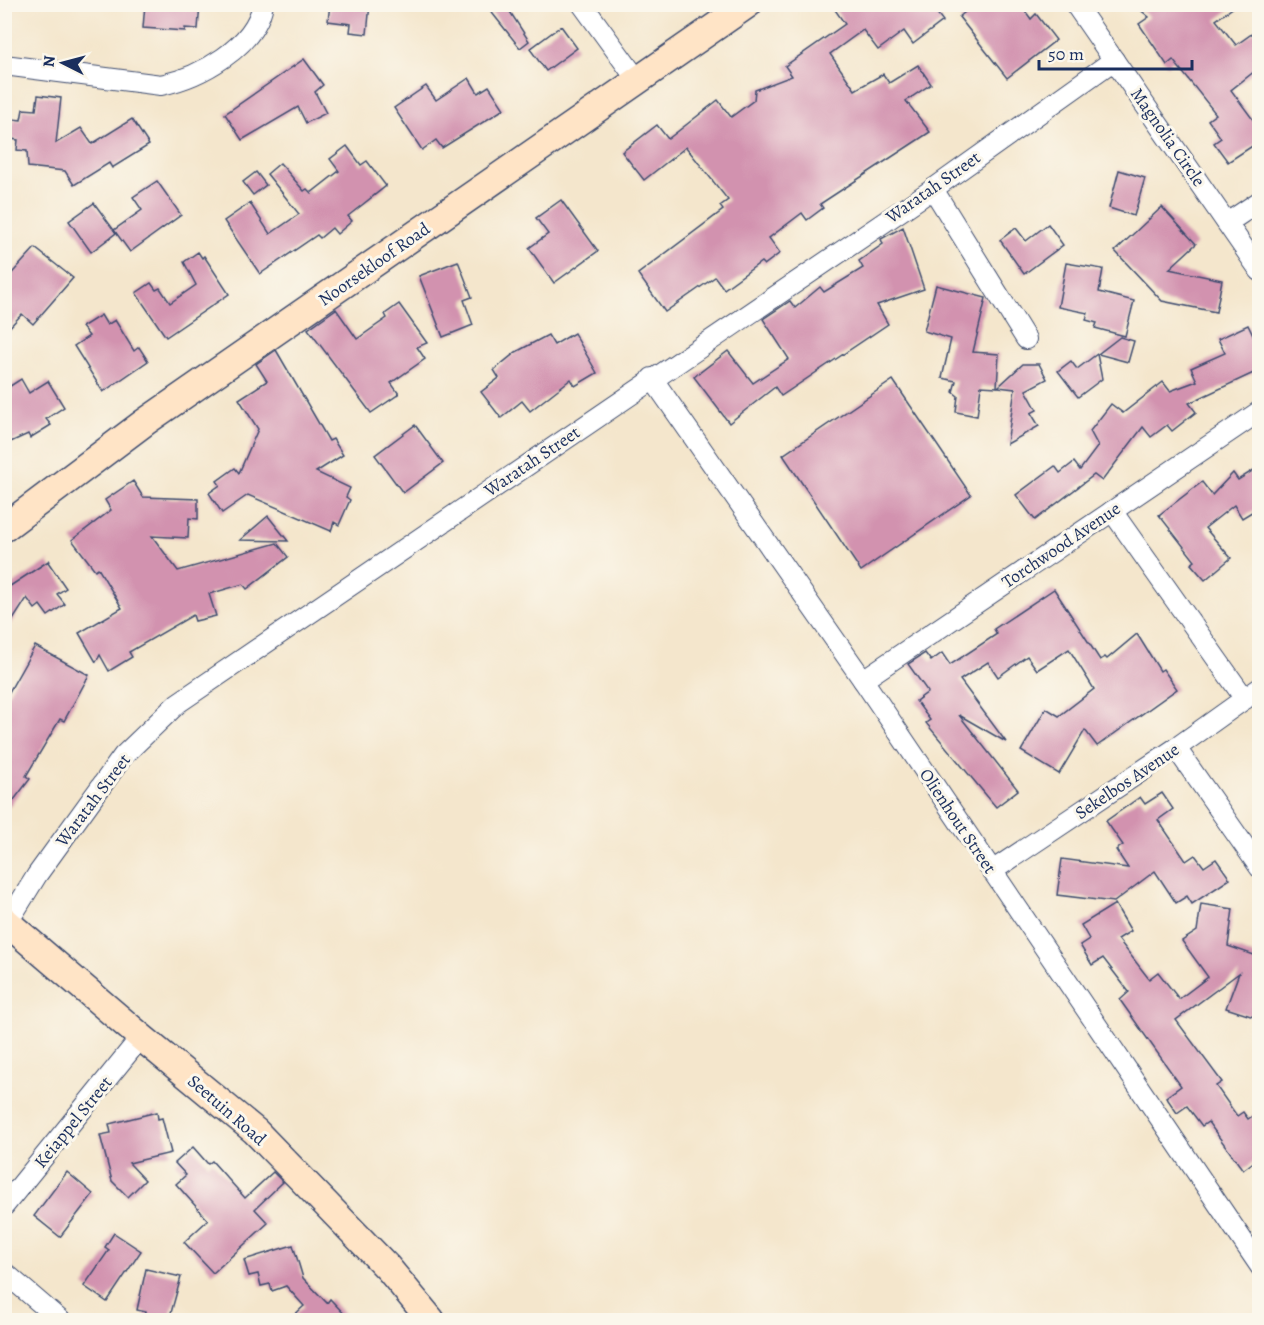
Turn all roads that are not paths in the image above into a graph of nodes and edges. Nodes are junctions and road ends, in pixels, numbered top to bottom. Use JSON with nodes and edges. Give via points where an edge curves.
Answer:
{"nodes":[{"id":1,"x":263,"y":4,"type":"edge"},
{"id":2,"x":582,"y":4,"type":"edge"},
{"id":3,"x":748,"y":4,"type":"edge"},
{"id":4,"x":1075,"y":4,"type":"edge"},
{"id":5,"x":1114,"y":60,"type":"junction"},
{"id":6,"x":4,"y":65,"type":"edge"},
{"id":7,"x":638,"y":81,"type":"junction"},
{"id":8,"x":933,"y":189,"type":"junction"},
{"id":9,"x":1260,"y":201,"type":"edge"},
{"id":10,"x":1227,"y":222,"type":"junction"},
{"id":11,"x":1260,"y":271,"type":"edge"},
{"id":12,"x":1026,"y":339,"type":"dead end"},
{"id":13,"x":651,"y":378,"type":"junction"},
{"id":14,"x":1260,"y":411,"type":"edge"},
{"id":15,"x":1112,"y":511,"type":"junction"},
{"id":16,"x":4,"y":528,"type":"edge"},
{"id":17,"x":863,"y":680,"type":"junction"},
{"id":18,"x":1252,"y":693,"type":"edge"},
{"id":19,"x":1176,"y":748,"type":"junction"},
{"id":20,"x":1260,"y":868,"type":"edge"},
{"id":21,"x":992,"y":871,"type":"junction"},
{"id":22,"x":6,"y":921,"type":"edge"},
{"id":23,"x":141,"y":1037,"type":"junction"},
{"id":24,"x":4,"y":1206,"type":"edge"},
{"id":25,"x":1260,"y":1266,"type":"edge"},
{"id":26,"x":4,"y":1272,"type":"edge"},
{"id":27,"x":60,"y":1320,"type":"edge"},
{"id":28,"x":431,"y":1320,"type":"edge"}],
"edges":[{"from":1,"to":6,"type":"street","via":[[255,27],[244,40],[180,81],[161,85]]},
{"from":2,"to":7,"type":"street"},
{"from":3,"to":7,"type":"street","name":"Noorsekloof Road"},
{"from":4,"to":5,"type":"street","name":"Magnolia Circle"},
{"from":5,"to":8,"type":"street","name":"Waratah Street"},
{"from":5,"to":10,"type":"street","name":"Magnolia Circle"},
{"from":7,"to":16,"type":"street","name":"Noorsekloof Road","via":[[145,422]]},
{"from":8,"to":12,"type":"street"},
{"from":8,"to":13,"type":"street","name":"Waratah Street"},
{"from":9,"to":10,"type":"street"},
{"from":10,"to":11,"type":"street","name":"Magnolia Circle"},
{"from":13,"to":17,"type":"street","name":"Olienhout Street"},
{"from":13,"to":22,"type":"street","name":"Waratah Street","via":[[178,703],[123,756]]},
{"from":14,"to":15,"type":"street","name":"Torchwood Avenue"},
{"from":15,"to":17,"type":"street","name":"Torchwood Avenue"},
{"from":15,"to":18,"type":"street"},
{"from":17,"to":21,"type":"street","name":"Olienhout Street"},
{"from":18,"to":19,"type":"street","name":"Sekelbos Avenue"},
{"from":19,"to":20,"type":"street"},
{"from":19,"to":21,"type":"street","name":"Sekelbos Avenue"},
{"from":21,"to":25,"type":"street","name":"Olienhout Street"},
{"from":22,"to":23,"type":"street","name":"Seetuin Road"},
{"from":23,"to":24,"type":"street","name":"Keiappel Street"},
{"from":23,"to":28,"type":"street","name":"Seetuin Road","via":[[255,1131],[388,1268]]},
{"from":26,"to":27,"type":"street"}]}
